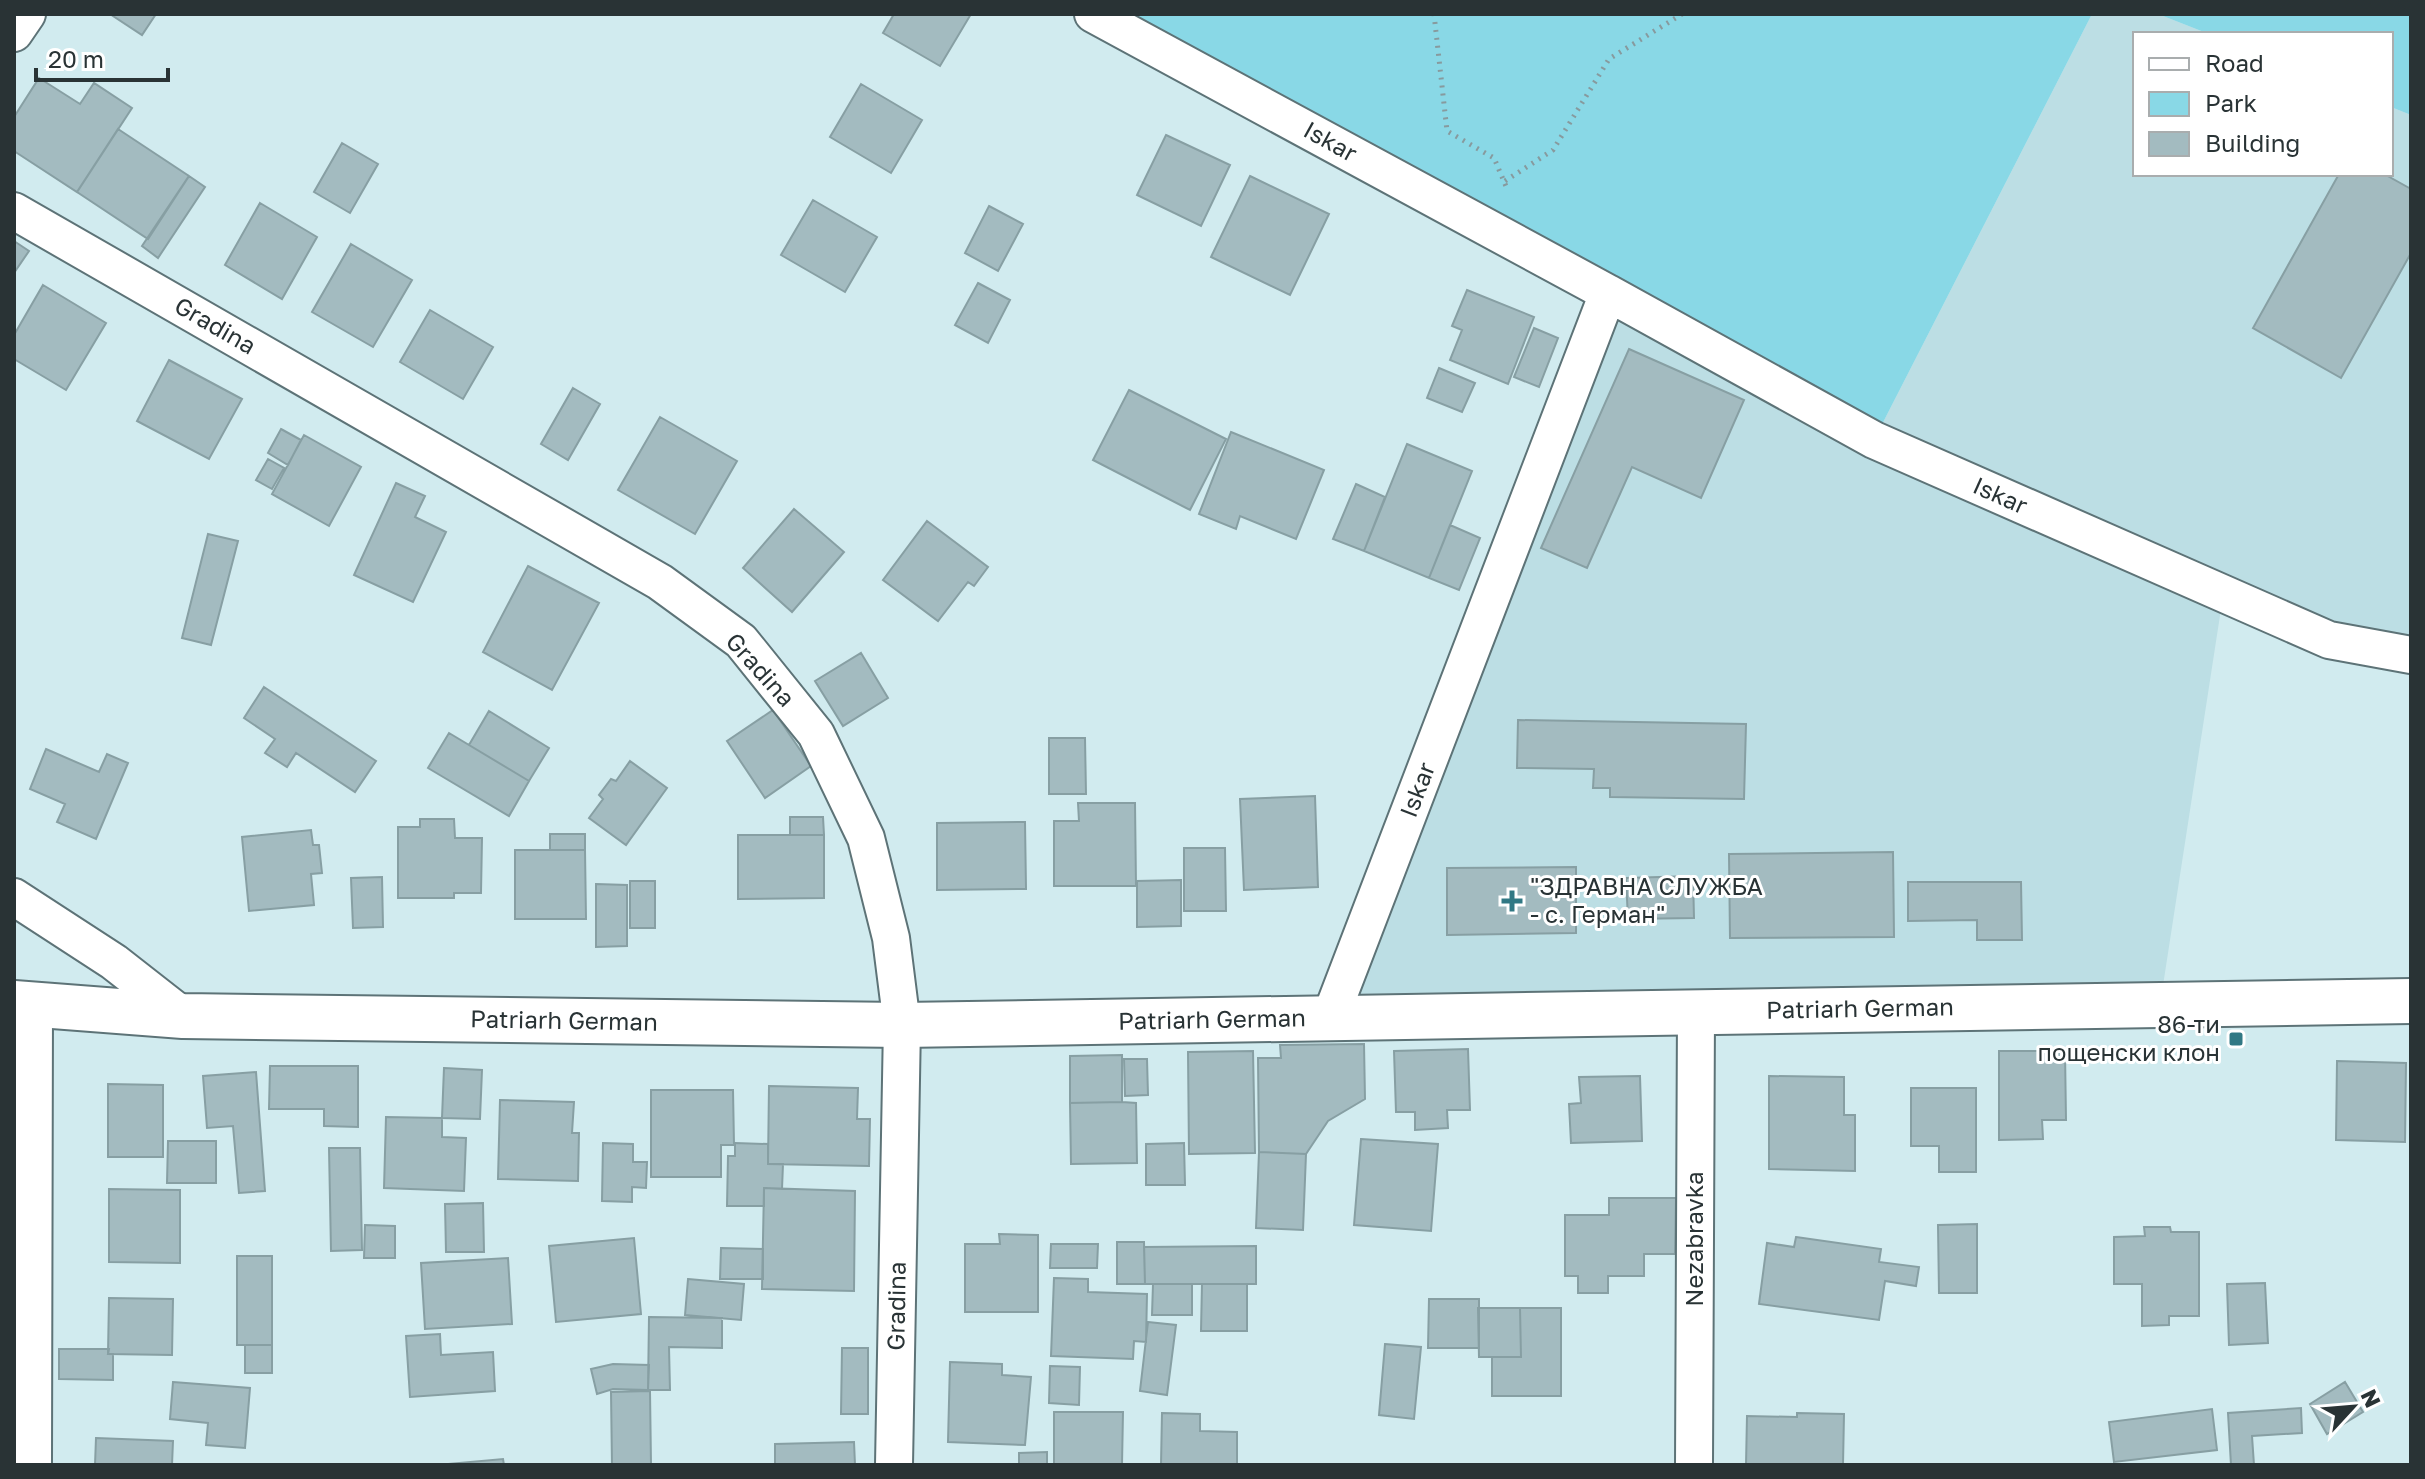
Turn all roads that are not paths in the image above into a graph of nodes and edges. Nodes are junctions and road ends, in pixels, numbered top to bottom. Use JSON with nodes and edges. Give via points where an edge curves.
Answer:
{"nodes":[{"id":1,"x":27,"y":14,"type":"edge"},
{"id":2,"x":1093,"y":14,"type":"edge"},
{"id":3,"x":14,"y":33,"type":"edge"},
{"id":4,"x":14,"y":211,"type":"edge"},
{"id":5,"x":1608,"y":293,"type":"junction"},
{"id":6,"x":2411,"y":655,"type":"edge"},
{"id":7,"x":14,"y":897,"type":"edge"},
{"id":8,"x":2411,"y":1001,"type":"edge"},
{"id":9,"x":24,"y":1004,"type":"edge"},
{"id":10,"x":1696,"y":1012,"type":"junction"},
{"id":11,"x":183,"y":1016,"type":"junction"},
{"id":12,"x":1330,"y":1018,"type":"junction"},
{"id":13,"x":902,"y":1025,"type":"junction"},
{"id":14,"x":33,"y":1465,"type":"edge"},
{"id":15,"x":894,"y":1465,"type":"edge"},
{"id":16,"x":1694,"y":1465,"type":"edge"}],
"edges":[{"from":1,"to":3,"type":"street"},
{"from":2,"to":5,"type":"street","name":"Iskar"},
{"from":4,"to":13,"type":"street","name":"Gradina","via":[[660,582],[741,641],[816,734],[866,838],[891,938]]},
{"from":5,"to":6,"type":"street","name":"Iskar","via":[[1888,447],[2329,640]]},
{"from":5,"to":12,"type":"street","name":"Iskar"},
{"from":7,"to":11,"type":"street","via":[[114,962]]},
{"from":8,"to":10,"type":"street","name":"Patriarh German"},
{"from":9,"to":11,"type":"street","name":"Patriarh German"},
{"from":9,"to":14,"type":"street"},
{"from":10,"to":12,"type":"street","name":"Patriarh German"},
{"from":10,"to":16,"type":"street","name":"Nezabravka"},
{"from":11,"to":13,"type":"street","name":"Patriarh German"},
{"from":12,"to":13,"type":"street","name":"Patriarh German"},
{"from":13,"to":15,"type":"street","name":"Gradina"}]}
